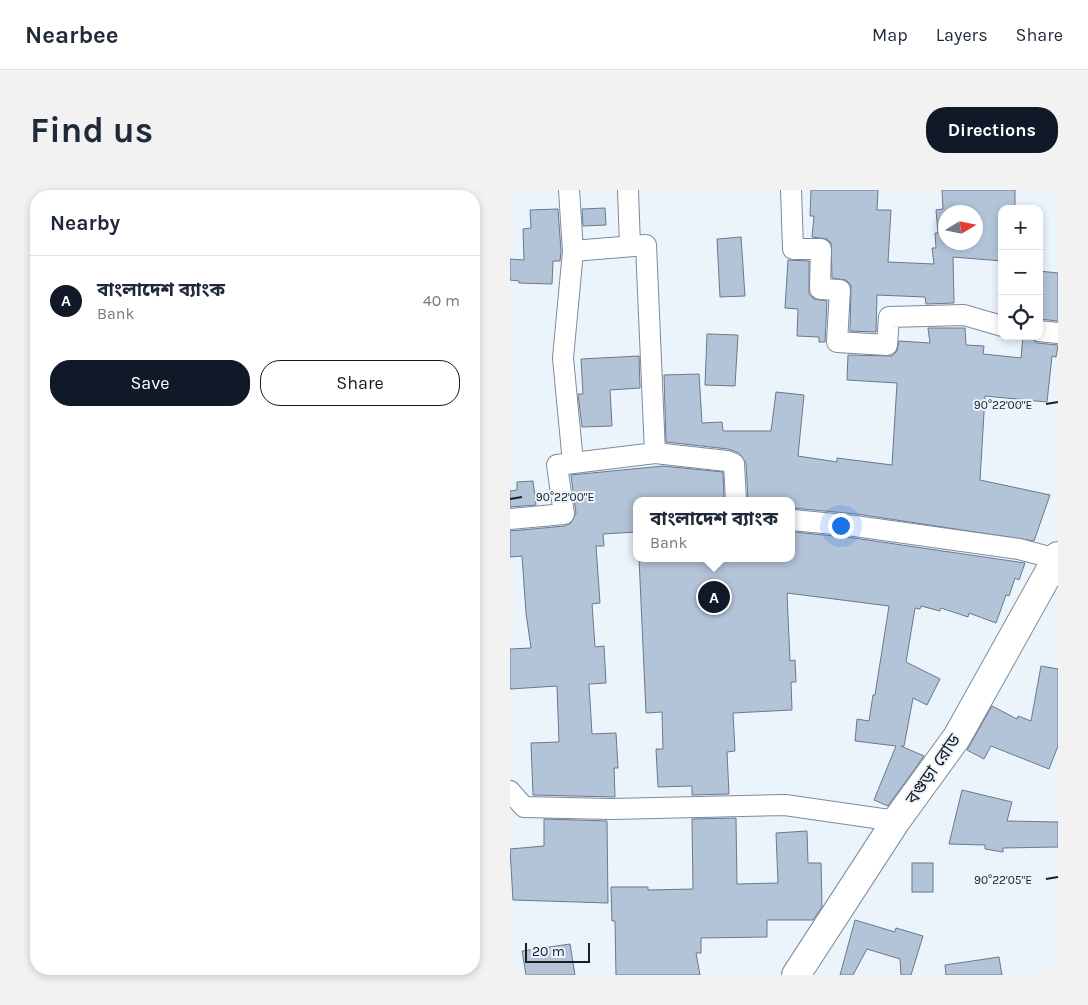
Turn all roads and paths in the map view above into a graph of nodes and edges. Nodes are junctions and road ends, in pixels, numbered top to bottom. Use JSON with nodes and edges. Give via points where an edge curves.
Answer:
{"nodes":[{"id":1,"x":569,"y":190,"type":"edge"},
{"id":2,"x":628,"y":190,"type":"edge"},
{"id":3,"x":791,"y":190,"type":"edge"},
{"id":4,"x":630,"y":246,"type":"junction"},
{"id":5,"x":573,"y":251,"type":"junction"},
{"id":6,"x":998,"y":325,"type":"edge"},
{"id":7,"x":1043,"y":331,"type":"edge"},
{"id":8,"x":1058,"y":333,"type":"edge"},
{"id":9,"x":655,"y":453,"type":"junction"},
{"id":10,"x":573,"y":463,"type":"junction"},
{"id":11,"x":736,"y":497,"type":"edge"},
{"id":12,"x":510,"y":519,"type":"edge"},
{"id":13,"x":795,"y":520,"type":"edge"},
{"id":14,"x":1057,"y":558,"type":"edge"},
{"id":15,"x":510,"y":791,"type":"edge"},
{"id":16,"x":896,"y":821,"type":"junction"},
{"id":17,"x":796,"y":975,"type":"edge"}],
"edges":[{"from":1,"to":5,"type":"street"},
{"from":2,"to":4,"type":"street"},
{"from":3,"to":6,"type":"street","via":[[793,250],[821,249],[820,289],[840,290],[837,342],[887,345],[889,317],[964,315]]},
{"from":4,"to":5,"type":"street"},
{"from":4,"to":9,"type":"street","via":[[646,245]]},
{"from":5,"to":10,"type":"street","via":[[564,358]]},
{"from":7,"to":8,"type":"street"},
{"from":9,"to":10,"type":"street"},
{"from":9,"to":11,"type":"street","via":[[734,464]]},
{"from":10,"to":12,"type":"street","via":[[556,465],[564,514]]},
{"from":13,"to":14,"type":"street","via":[[1019,549]]},
{"from":14,"to":16,"type":"main road","name":"বগুড়া রোড","via":[[957,737]]},
{"from":15,"to":16,"type":"street","via":[[524,807],[611,809],[785,805]]},
{"from":16,"to":17,"type":"main road","name":"বগুড়া রোড"}]}
